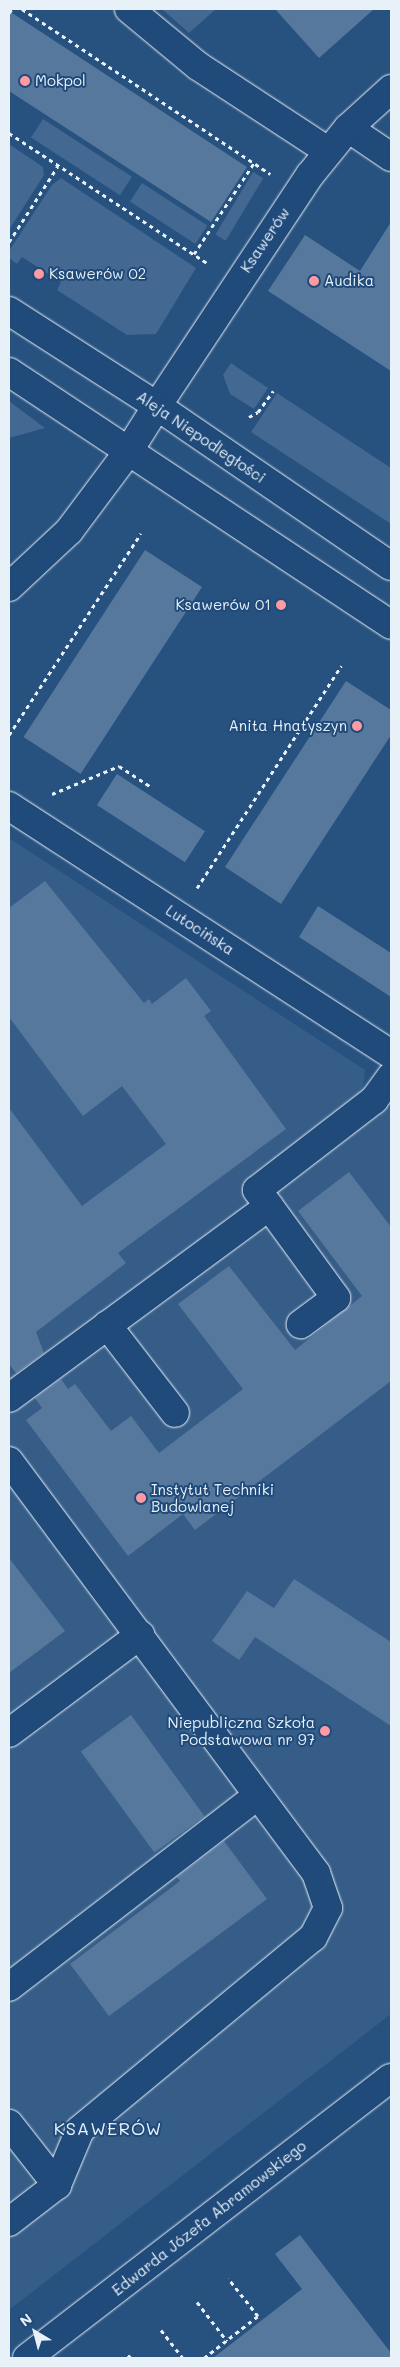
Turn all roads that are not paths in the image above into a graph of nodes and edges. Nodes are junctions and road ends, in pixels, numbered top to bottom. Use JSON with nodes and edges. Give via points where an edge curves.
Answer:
{"nodes":[{"id":1,"x":129,"y":9,"type":"edge"},
{"id":2,"x":391,"y":88,"type":"edge"},
{"id":3,"x":348,"y":128,"type":"junction"},
{"id":4,"x":328,"y":150,"type":"junction"},
{"id":5,"x":391,"y":157,"type":"edge"},
{"id":6,"x":9,"y":311,"type":"edge"},
{"id":7,"x":9,"y":372,"type":"edge"},
{"id":8,"x":157,"y":406,"type":"junction"},
{"id":9,"x":128,"y":452,"type":"junction"},
{"id":10,"x":391,"y":566,"type":"edge"},
{"id":11,"x":9,"y":587,"type":"edge"},
{"id":12,"x":391,"y":625,"type":"edge"},
{"id":13,"x":9,"y":806,"type":"edge"},
{"id":14,"x":391,"y":1054,"type":"edge"},
{"id":15,"x":391,"y":1077,"type":"edge"},
{"id":16,"x":269,"y":1206,"type":"junction"},
{"id":17,"x":301,"y":1324,"type":"dead end"},
{"id":18,"x":107,"y":1325,"type":"junction"},
{"id":19,"x":9,"y":1398,"type":"edge"},
{"id":20,"x":174,"y":1413,"type":"dead end"},
{"id":21,"x":9,"y":1461,"type":"edge"},
{"id":22,"x":140,"y":1635,"type":"junction"},
{"id":23,"x":9,"y":1733,"type":"edge"},
{"id":24,"x":257,"y":1796,"type":"junction"},
{"id":25,"x":9,"y":1987,"type":"edge"},
{"id":26,"x":391,"y":2078,"type":"edge"},
{"id":27,"x":9,"y":2124,"type":"edge"},
{"id":28,"x":57,"y":2185,"type":"junction"},
{"id":29,"x":9,"y":2222,"type":"edge"},
{"id":30,"x":28,"y":2358,"type":"edge"}],
"edges":[{"from":1,"to":4,"type":"street","via":[[198,66]]},
{"from":2,"to":3,"type":"street","name":"Ksawerów"},
{"from":3,"to":4,"type":"street","name":"Ksawerów"},
{"from":3,"to":5,"type":"street"},
{"from":4,"to":8,"type":"street","name":"Ksawerów"},
{"from":6,"to":8,"type":"street","name":"Aleja Niepodległości"},
{"from":7,"to":9,"type":"street"},
{"from":8,"to":9,"type":"street","name":"Ksawerów"},
{"from":8,"to":10,"type":"street","name":"Aleja Niepodległości"},
{"from":9,"to":11,"type":"street","via":[[68,531]]},
{"from":9,"to":12,"type":"street"},
{"from":13,"to":14,"type":"street","name":"Lutocińska"},
{"from":15,"to":16,"type":"street","via":[[374,1100],[258,1190]]},
{"from":16,"to":17,"type":"street","via":[[336,1298]]},
{"from":16,"to":18,"type":"street"},
{"from":18,"to":19,"type":"street"},
{"from":18,"to":20,"type":"street"},
{"from":21,"to":22,"type":"street"},
{"from":22,"to":23,"type":"street"},
{"from":22,"to":24,"type":"street"},
{"from":24,"to":25,"type":"street"},
{"from":24,"to":28,"type":"street","via":[[316,1873],[328,1908],[313,1937],[80,2130]]},
{"from":26,"to":30,"type":"street","name":"Edwarda Józefa Abramowskiego"},
{"from":27,"to":28,"type":"street"},
{"from":28,"to":29,"type":"street"}]}
